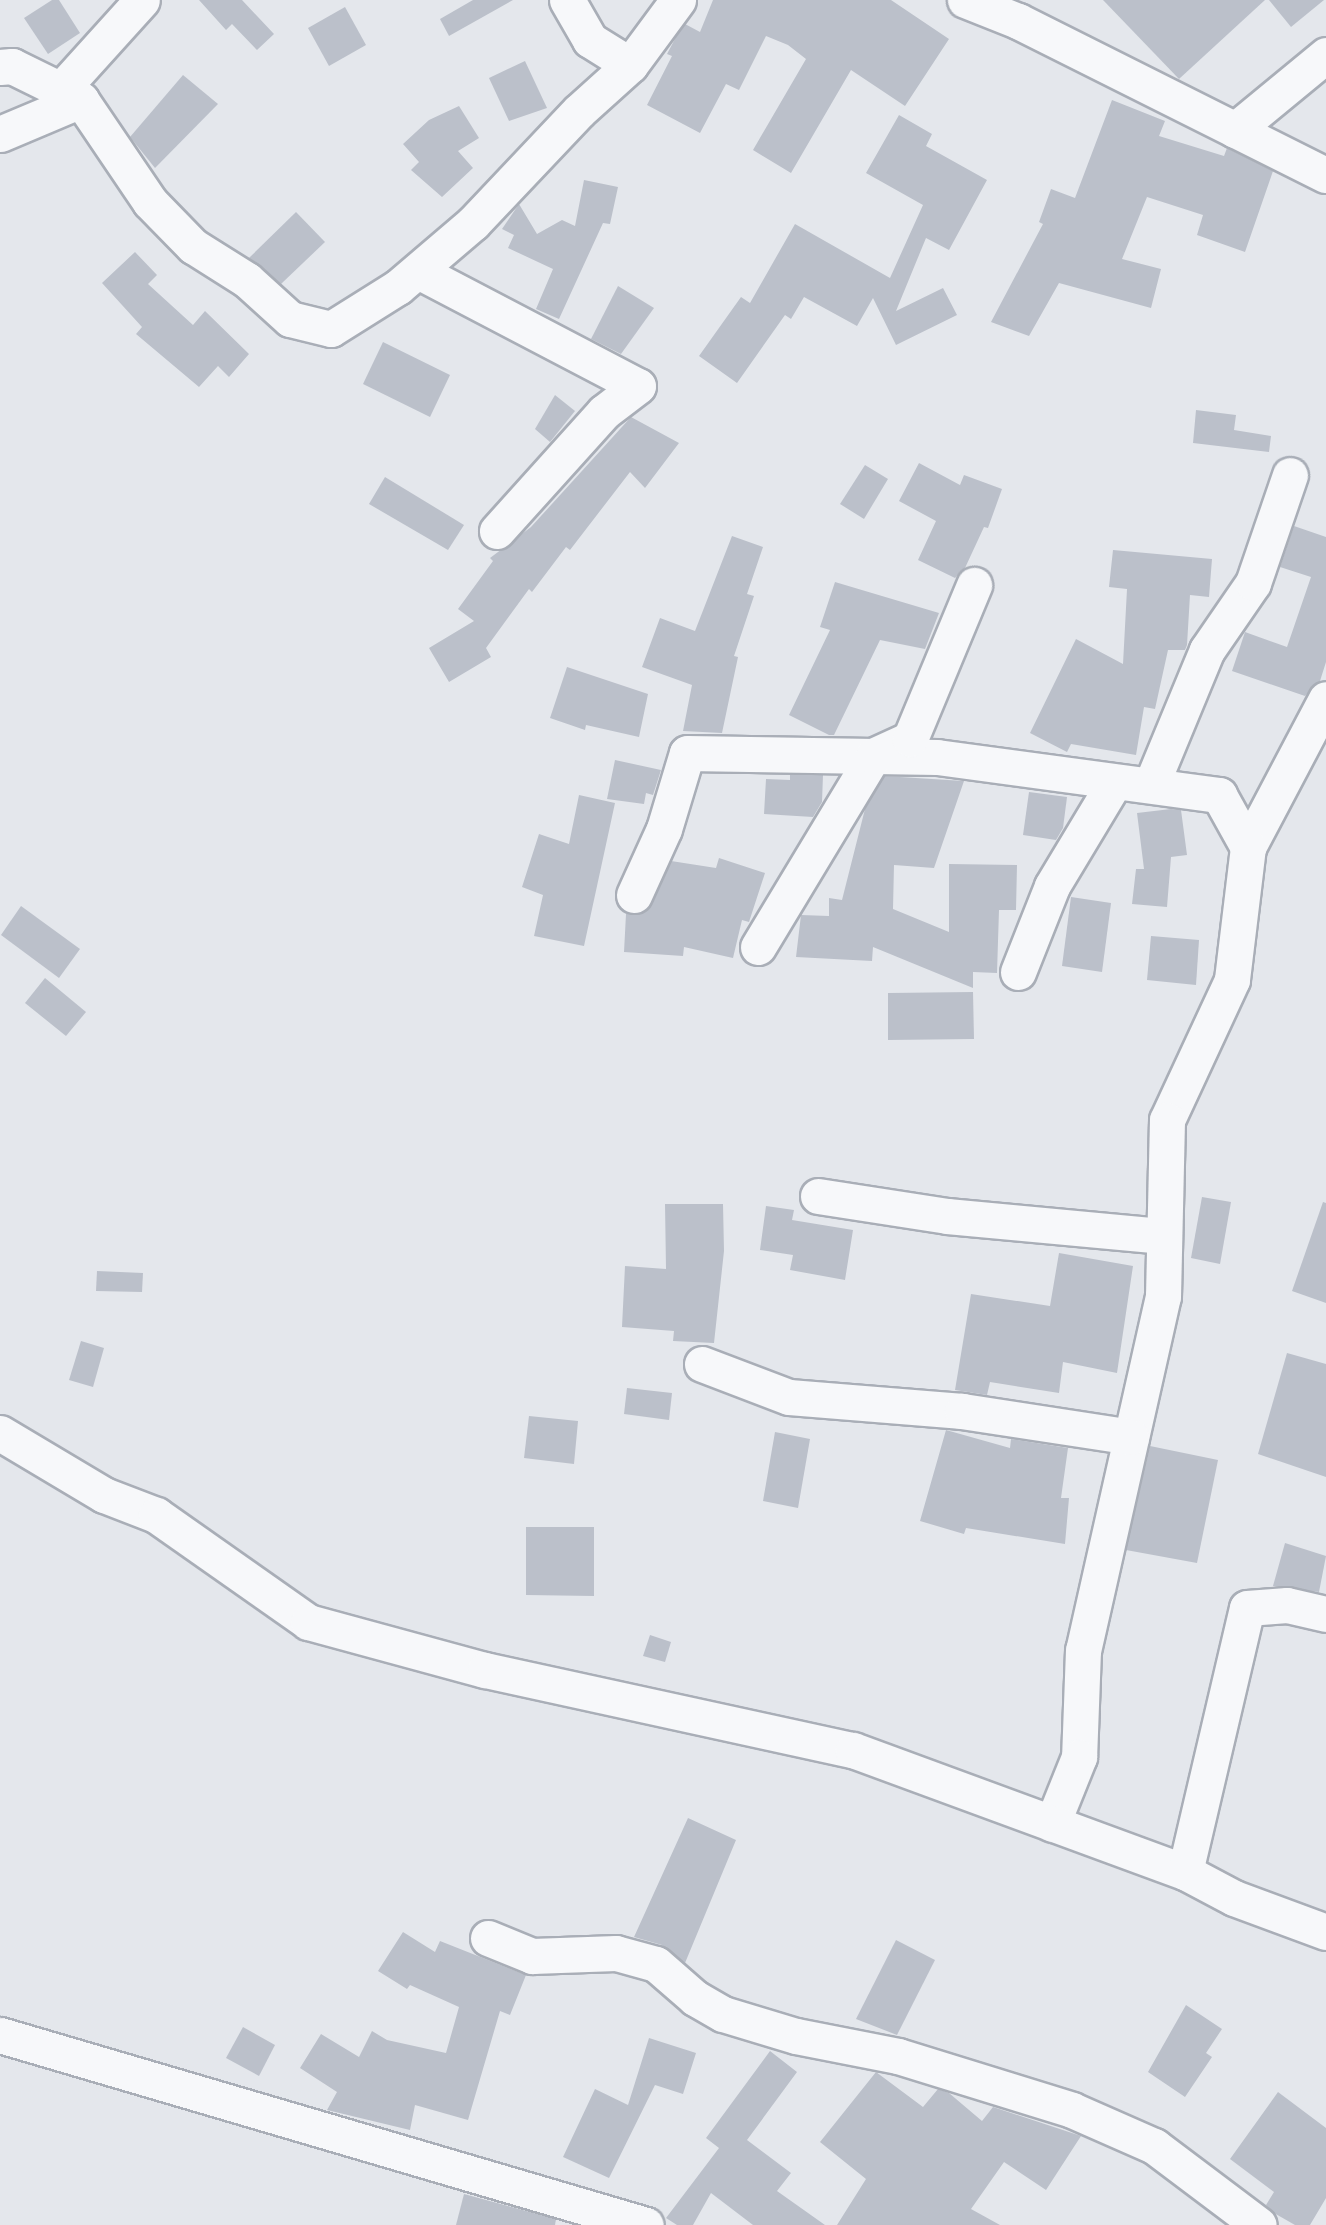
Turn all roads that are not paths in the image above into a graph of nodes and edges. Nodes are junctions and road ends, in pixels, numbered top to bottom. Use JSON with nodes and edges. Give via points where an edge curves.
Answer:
{"nodes":[{"id":1,"x":142,"y":0,"type":"edge"},
{"id":2,"x":567,"y":0,"type":"edge"},
{"id":3,"x":678,"y":0,"type":"edge"},
{"id":4,"x":965,"y":0,"type":"edge"},
{"id":5,"x":1027,"y":10,"type":"edge"},
{"id":6,"x":1326,"y":55,"type":"edge"},
{"id":7,"x":630,"y":65,"type":"junction"},
{"id":8,"x":0,"y":67,"type":"edge"},
{"id":9,"x":69,"y":97,"type":"junction"},
{"id":10,"x":1235,"y":130,"type":"junction"},
{"id":11,"x":0,"y":134,"type":"edge"},
{"id":12,"x":1326,"y":175,"type":"edge"},
{"id":13,"x":418,"y":271,"type":"junction"},
{"id":14,"x":1290,"y":475,"type":"dead end"},
{"id":15,"x":497,"y":530,"type":"dead end"},
{"id":16,"x":974,"y":585,"type":"dead end"},
{"id":17,"x":1326,"y":699,"type":"edge"},
{"id":18,"x":873,"y":756,"type":"junction"},
{"id":19,"x":1114,"y":783,"type":"junction"},
{"id":20,"x":1152,"y":785,"type":"junction"},
{"id":21,"x":1248,"y":847,"type":"junction"},
{"id":22,"x":634,"y":895,"type":"dead end"},
{"id":23,"x":758,"y":947,"type":"dead end"},
{"id":24,"x":1018,"y":972,"type":"dead end"},
{"id":25,"x":818,"y":1196,"type":"dead end"},
{"id":26,"x":1161,"y":1236,"type":"junction"},
{"id":27,"x":702,"y":1364,"type":"dead end"},
{"id":28,"x":0,"y":1433,"type":"edge"},
{"id":29,"x":1131,"y":1437,"type":"junction"},
{"id":30,"x":1326,"y":1614,"type":"edge"},
{"id":31,"x":1052,"y":1824,"type":"junction"},
{"id":32,"x":1185,"y":1872,"type":"junction"},
{"id":33,"x":1326,"y":1932,"type":"edge"},
{"id":34,"x":488,"y":1938,"type":"dead end"},
{"id":35,"x":0,"y":2035,"type":"edge"},
{"id":36,"x":646,"y":2225,"type":"edge"},
{"id":37,"x":1259,"y":2225,"type":"edge"}],
"edges":[{"from":1,"to":9,"type":"street"},
{"from":2,"to":7,"type":"street","via":[[590,40]]},
{"from":3,"to":7,"type":"street"},
{"from":4,"to":5,"type":"street"},
{"from":5,"to":10,"type":"street"},
{"from":6,"to":10,"type":"street"},
{"from":7,"to":13,"type":"street","via":[[579,111],[473,223]]},
{"from":8,"to":9,"type":"street","via":[[12,66]]},
{"from":9,"to":11,"type":"street"},
{"from":9,"to":13,"type":"street","via":[[150,202],[193,246],[247,280],[290,319],[331,329]]},
{"from":10,"to":12,"type":"street"},
{"from":13,"to":15,"type":"street","via":[[638,386],[604,412]]},
{"from":14,"to":20,"type":"street","via":[[1253,583],[1207,650]]},
{"from":16,"to":18,"type":"street","via":[[910,739]]},
{"from":17,"to":21,"type":"street"},
{"from":18,"to":19,"type":"street","via":[[950,759]]},
{"from":18,"to":22,"type":"street","via":[[687,753],[664,829]]},
{"from":18,"to":23,"type":"street"},
{"from":19,"to":20,"type":"street"},
{"from":19,"to":24,"type":"street","via":[[1052,886]]},
{"from":20,"to":21,"type":"street","via":[[1219,795]]},
{"from":21,"to":26,"type":"street","via":[[1232,980],[1167,1120]]},
{"from":25,"to":26,"type":"street","via":[[947,1216]]},
{"from":26,"to":29,"type":"street","via":[[1163,1296]]},
{"from":27,"to":29,"type":"street","via":[[789,1397],[962,1412]]},
{"from":28,"to":31,"type":"street","via":[[104,1495],[156,1515],[308,1622],[485,1670],[853,1750]]},
{"from":29,"to":31,"type":"street","via":[[1083,1650],[1079,1757]]},
{"from":30,"to":32,"type":"street","via":[[1287,1605],[1248,1608]]},
{"from":31,"to":32,"type":"street"},
{"from":32,"to":33,"type":"street","via":[[1234,1898]]},
{"from":34,"to":37,"type":"street","via":[[532,1956],[616,1953],[656,1964],[695,1998],[723,2014],[796,2036],[898,2056],[1072,2110],[1154,2146]]},
{"from":35,"to":36,"type":"street"}]}
